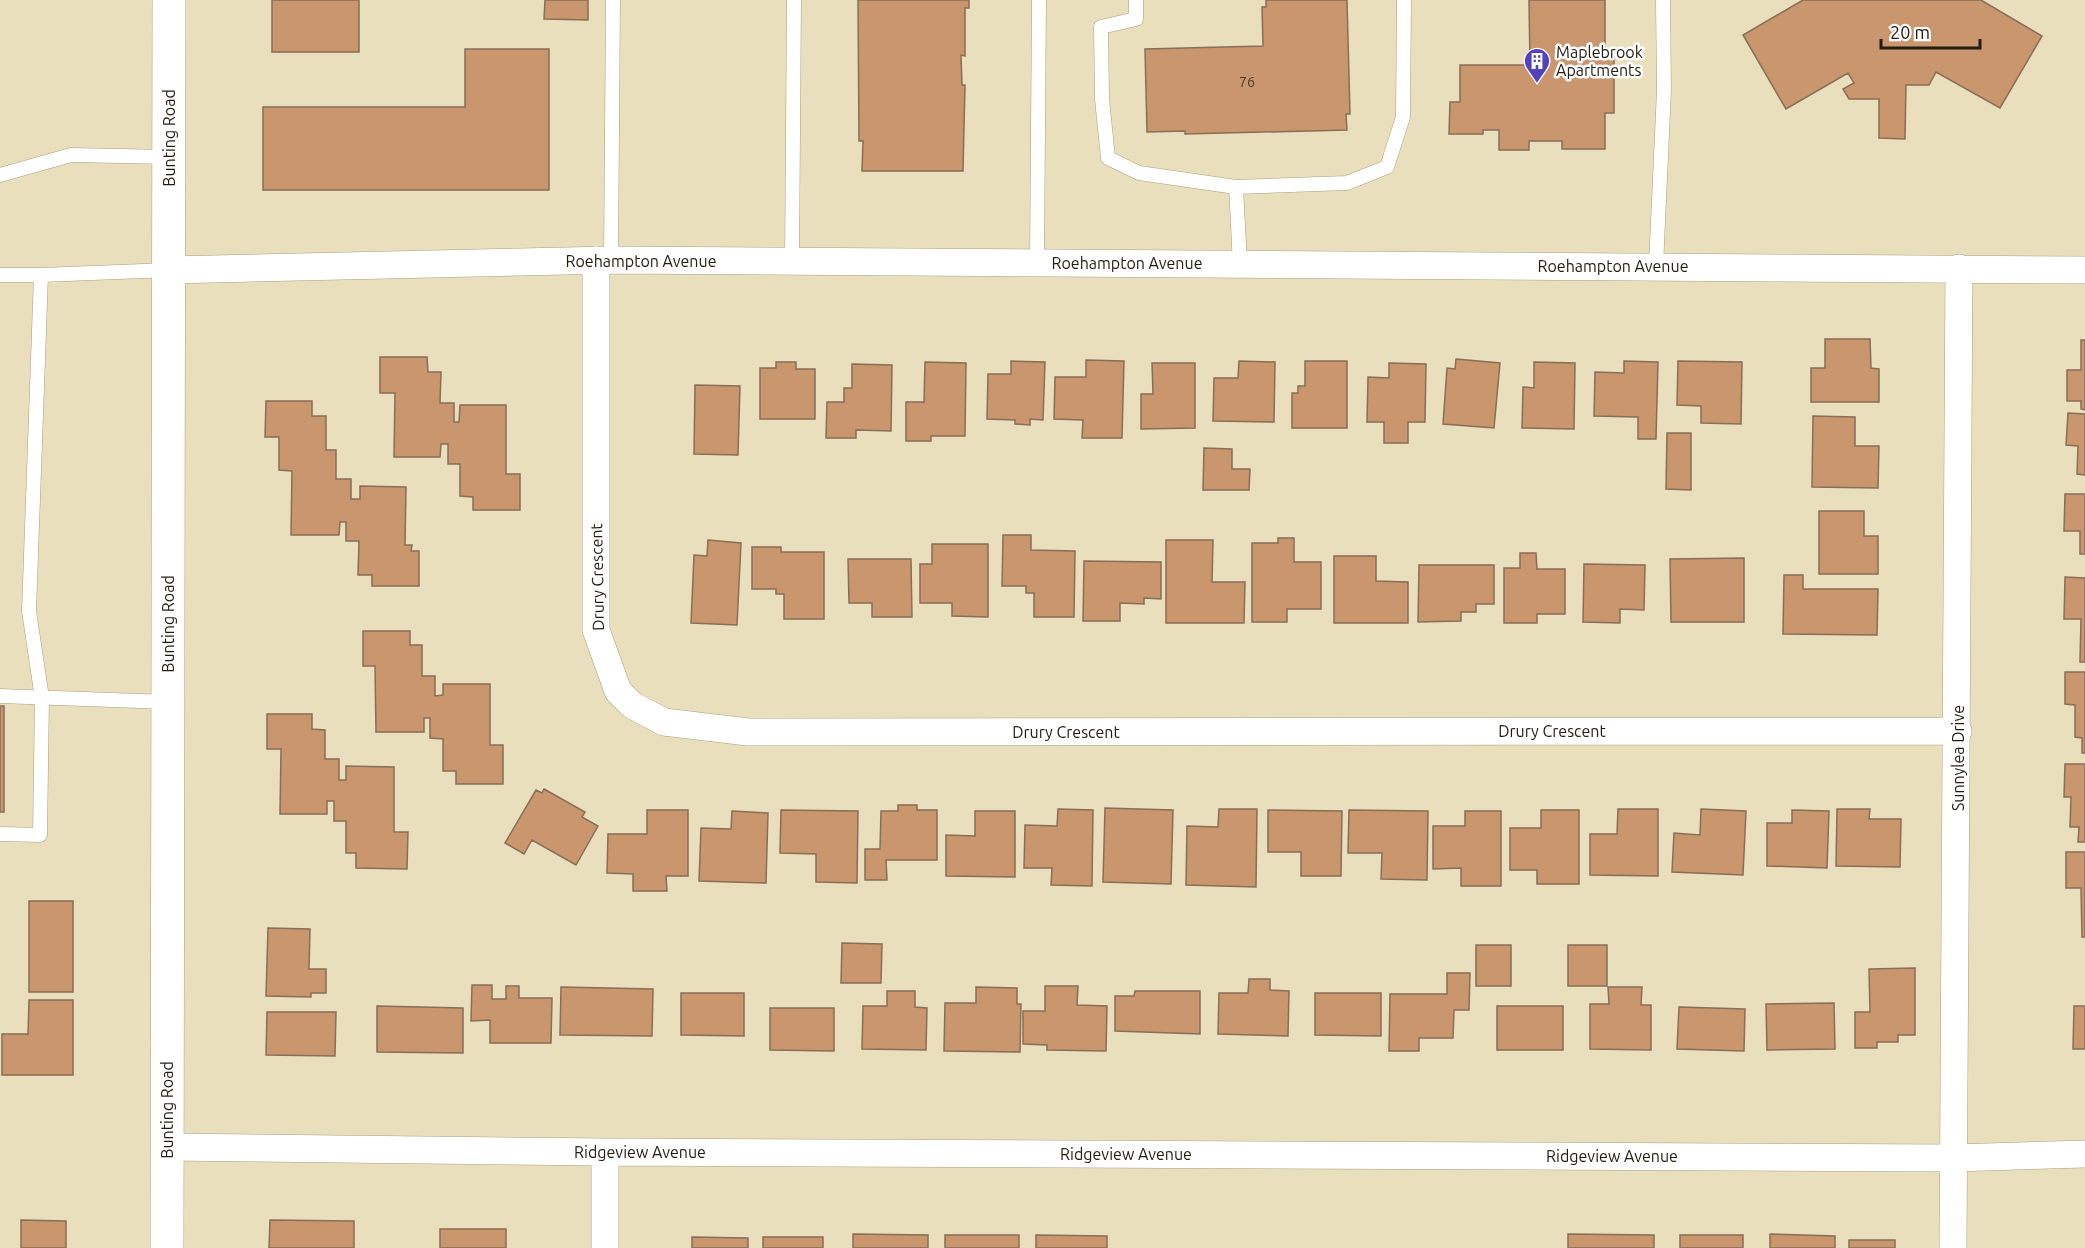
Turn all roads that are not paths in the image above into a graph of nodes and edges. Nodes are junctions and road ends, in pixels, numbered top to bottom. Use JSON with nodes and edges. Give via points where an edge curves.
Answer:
{"nodes":[{"id":1,"x":169,"y":0,"type":"edge"},
{"id":2,"x":613,"y":0,"type":"edge"},
{"id":3,"x":794,"y":0,"type":"edge"},
{"id":4,"x":1039,"y":0,"type":"edge"},
{"id":5,"x":1136,"y":0,"type":"edge"},
{"id":6,"x":1404,"y":0,"type":"edge"},
{"id":7,"x":1663,"y":0,"type":"edge"},
{"id":8,"x":168,"y":157,"type":"junction"},
{"id":9,"x":0,"y":175,"type":"edge"},
{"id":10,"x":1236,"y":187,"type":"junction"},
{"id":11,"x":604,"y":260,"type":"junction"},
{"id":12,"x":792,"y":262,"type":"junction"},
{"id":13,"x":1037,"y":262,"type":"junction"},
{"id":14,"x":1240,"y":264,"type":"junction"},
{"id":15,"x":1656,"y":266,"type":"junction"},
{"id":16,"x":1959,"y":268,"type":"junction"},
{"id":17,"x":169,"y":270,"type":"junction"},
{"id":18,"x":2085,"y":270,"type":"edge"},
{"id":19,"x":0,"y":275,"type":"edge"},
{"id":20,"x":41,"y":275,"type":"junction"},
{"id":21,"x":0,"y":696,"type":"edge"},
{"id":22,"x":42,"y":698,"type":"junction"},
{"id":23,"x":168,"y":702,"type":"junction"},
{"id":24,"x":1958,"y":730,"type":"junction"},
{"id":25,"x":0,"y":834,"type":"edge"},
{"id":26,"x":167,"y":1147,"type":"junction"},
{"id":27,"x":605,"y":1152,"type":"junction"},
{"id":28,"x":2085,"y":1154,"type":"edge"},
{"id":29,"x":1954,"y":1158,"type":"junction"},
{"id":30,"x":167,"y":1248,"type":"edge"},
{"id":31,"x":605,"y":1248,"type":"edge"},
{"id":32,"x":1953,"y":1248,"type":"edge"}],
"edges":[{"from":1,"to":8,"type":"main road","name":"Bunting Road"},
{"from":2,"to":11,"type":"lane"},
{"from":3,"to":12,"type":"lane"},
{"from":4,"to":13,"type":"lane"},
{"from":5,"to":10,"type":"lane","via":[[1136,19],[1101,27],[1108,158],[1139,173]]},
{"from":6,"to":10,"type":"lane","via":[[1403,117],[1387,167],[1347,183]]},
{"from":7,"to":15,"type":"lane","via":[[1665,90]]},
{"from":8,"to":9,"type":"lane","via":[[71,155]]},
{"from":8,"to":17,"type":"main road","name":"Bunting Road"},
{"from":10,"to":14,"type":"lane"},
{"from":11,"to":12,"type":"street","name":"Roehampton Avenue"},
{"from":11,"to":17,"type":"street","name":"Roehampton Avenue"},
{"from":11,"to":24,"type":"street","name":"Drury Crescent","via":[[596,630],[618,691],[632,705],[664,722],[748,732]]},
{"from":12,"to":13,"type":"street","name":"Roehampton Avenue"},
{"from":13,"to":14,"type":"street","name":"Roehampton Avenue"},
{"from":14,"to":15,"type":"street","name":"Roehampton Avenue"},
{"from":15,"to":16,"type":"street","name":"Roehampton Avenue"},
{"from":16,"to":18,"type":"street","name":"Roehampton Avenue"},
{"from":16,"to":24,"type":"street","name":"Sunnylea Drive"},
{"from":17,"to":20,"type":"lane"},
{"from":17,"to":23,"type":"main road","name":"Bunting Road"},
{"from":19,"to":20,"type":"lane"},
{"from":20,"to":22,"type":"lane","via":[[29,611]]},
{"from":21,"to":22,"type":"lane"},
{"from":22,"to":23,"type":"lane"},
{"from":22,"to":25,"type":"lane","via":[[40,835]]},
{"from":23,"to":26,"type":"main road","name":"Bunting Road"},
{"from":24,"to":29,"type":"street","name":"Sunnylea Drive"},
{"from":26,"to":27,"type":"street","name":"Ridgeview Avenue"},
{"from":26,"to":30,"type":"main road","name":"Bunting Road"},
{"from":27,"to":29,"type":"street","name":"Ridgeview Avenue"},
{"from":27,"to":31,"type":"street"},
{"from":28,"to":29,"type":"street","name":"Ridgeview Avenue"},
{"from":29,"to":32,"type":"street","name":"Sunnylea Drive"}]}
